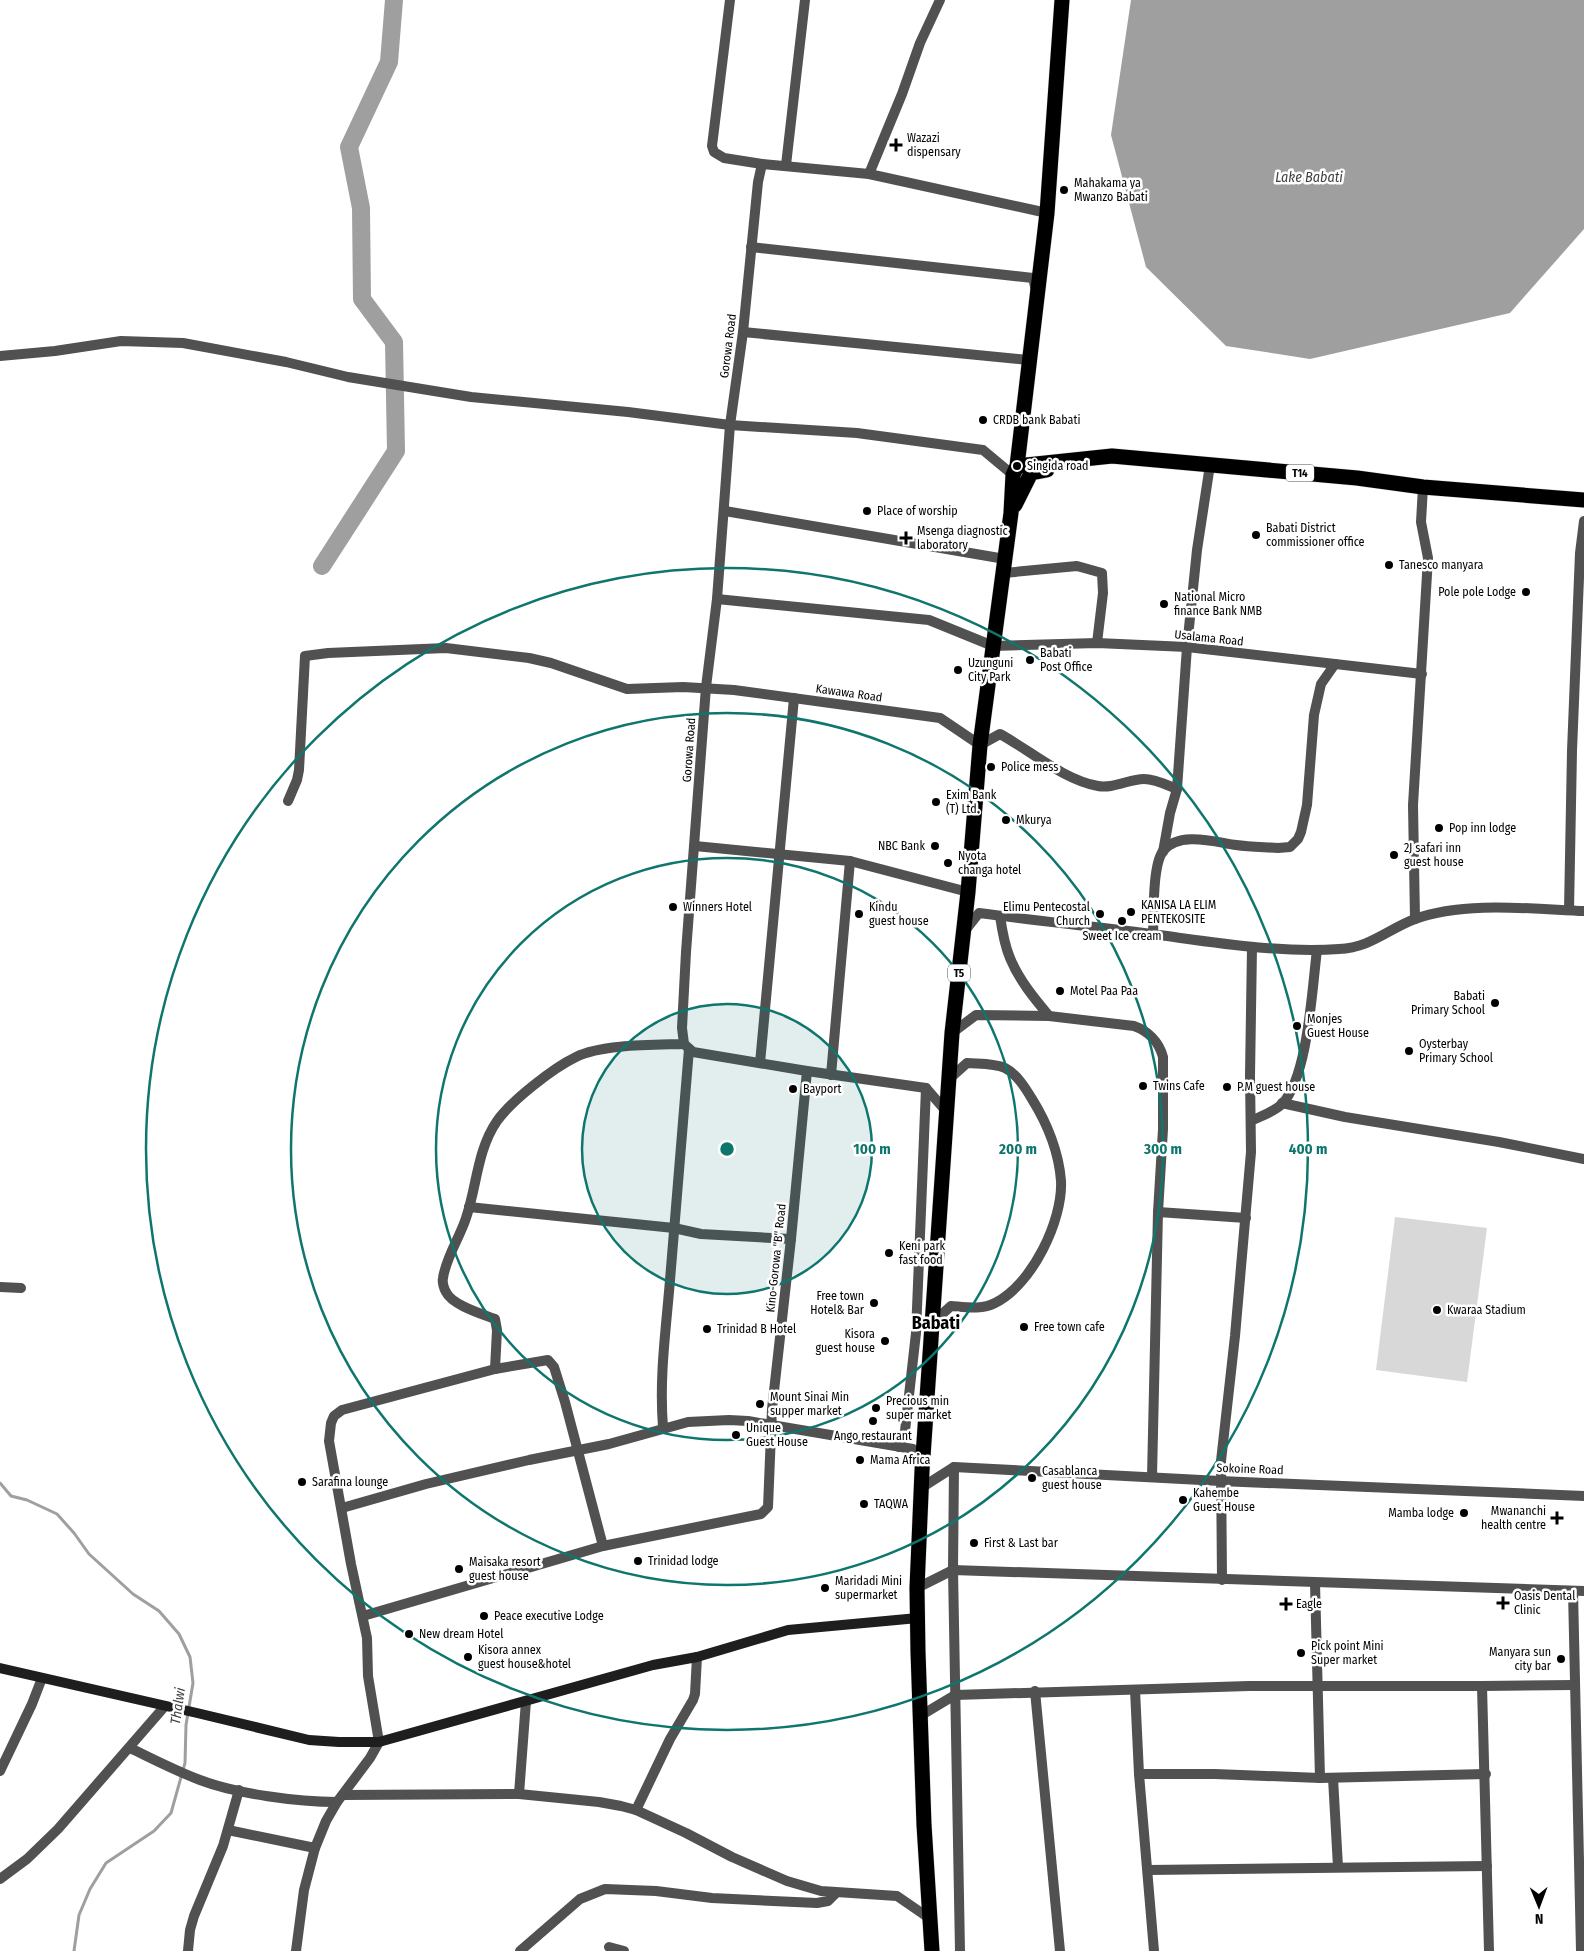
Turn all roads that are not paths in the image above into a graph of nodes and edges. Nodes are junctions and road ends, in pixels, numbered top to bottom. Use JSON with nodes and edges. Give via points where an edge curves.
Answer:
{"nodes":[{"id":1,"x":730,"y":0,"type":"edge"},
{"id":2,"x":805,"y":0,"type":"edge"},
{"id":3,"x":940,"y":0,"type":"edge"},
{"id":4,"x":1059,"y":2,"type":"edge"},
{"id":5,"x":762,"y":164,"type":"junction"},
{"id":6,"x":786,"y":165,"type":"junction"},
{"id":7,"x":869,"y":174,"type":"junction"},
{"id":8,"x":1047,"y":213,"type":"junction"},
{"id":9,"x":751,"y":247,"type":"junction"},
{"id":10,"x":1037,"y":299,"type":"junction"},
{"id":11,"x":743,"y":332,"type":"junction"},
{"id":12,"x":0,"y":356,"type":"edge"},
{"id":13,"x":1028,"y":360,"type":"junction"},
{"id":14,"x":730,"y":425,"type":"junction"},
{"id":15,"x":1112,"y":456,"type":"junction"},
{"id":16,"x":1210,"y":465,"type":"junction"},
{"id":17,"x":1015,"y":471,"type":"junction"},
{"id":18,"x":1423,"y":487,"type":"junction"},
{"id":19,"x":1584,"y":500,"type":"edge"},
{"id":20,"x":725,"y":511,"type":"junction"},
{"id":21,"x":1012,"y":513,"type":"junction"},
{"id":22,"x":1584,"y":521,"type":"edge"},
{"id":23,"x":1005,"y":566,"type":"junction"},
{"id":24,"x":717,"y":599,"type":"junction"},
{"id":25,"x":1098,"y":643,"type":"junction"},
{"id":26,"x":993,"y":646,"type":"junction"},
{"id":27,"x":1187,"y":647,"type":"junction"},
{"id":28,"x":1335,"y":664,"type":"junction"},
{"id":29,"x":1422,"y":674,"type":"junction"},
{"id":30,"x":706,"y":688,"type":"junction"},
{"id":31,"x":794,"y":698,"type":"junction"},
{"id":32,"x":1579,"y":710,"type":"edge"},
{"id":33,"x":980,"y":745,"type":"junction"},
{"id":34,"x":1177,"y":789,"type":"junction"},
{"id":35,"x":288,"y":801,"type":"dead end"},
{"id":36,"x":695,"y":846,"type":"junction"},
{"id":37,"x":1163,"y":852,"type":"junction"},
{"id":38,"x":780,"y":854,"type":"junction"},
{"id":39,"x":850,"y":861,"type":"junction"},
{"id":40,"x":968,"y":892,"type":"junction"},
{"id":41,"x":1568,"y":910,"type":"junction"},
{"id":42,"x":1584,"y":910,"type":"edge"},
{"id":43,"x":1000,"y":916,"type":"junction"},
{"id":44,"x":1415,"y":919,"type":"junction"},
{"id":45,"x":963,"y":933,"type":"junction"},
{"id":46,"x":1153,"y":935,"type":"junction"},
{"id":47,"x":1252,"y":947,"type":"junction"},
{"id":48,"x":1317,"y":950,"type":"junction"},
{"id":49,"x":1050,"y":1016,"type":"junction"},
{"id":50,"x":952,"y":1033,"type":"junction"},
{"id":51,"x":686,"y":1047,"type":"junction"},
{"id":52,"x":760,"y":1064,"type":"junction"},
{"id":53,"x":807,"y":1071,"type":"junction"},
{"id":54,"x":831,"y":1075,"type":"junction"},
{"id":55,"x":948,"y":1081,"type":"junction"},
{"id":56,"x":926,"y":1088,"type":"junction"},
{"id":57,"x":1282,"y":1103,"type":"junction"},
{"id":58,"x":945,"y":1110,"type":"junction"},
{"id":59,"x":1251,"y":1121,"type":"junction"},
{"id":60,"x":1584,"y":1159,"type":"edge"},
{"id":61,"x":469,"y":1207,"type":"junction"},
{"id":62,"x":1158,"y":1212,"type":"junction"},
{"id":63,"x":1246,"y":1218,"type":"junction"},
{"id":64,"x":674,"y":1228,"type":"junction"},
{"id":65,"x":791,"y":1239,"type":"junction"},
{"id":66,"x":0,"y":1287,"type":"edge"},
{"id":67,"x":21,"y":1288,"type":"dead end"},
{"id":68,"x":931,"y":1324,"type":"junction"},
{"id":69,"x":916,"y":1333,"type":"junction"},
{"id":70,"x":930,"y":1352,"type":"junction"},
{"id":71,"x":495,"y":1369,"type":"junction"},
{"id":72,"x":771,"y":1425,"type":"junction"},
{"id":73,"x":663,"y":1427,"type":"junction"},
{"id":74,"x":900,"y":1447,"type":"junction"},
{"id":75,"x":576,"y":1449,"type":"junction"},
{"id":76,"x":954,"y":1467,"type":"junction"},
{"id":77,"x":922,"y":1471,"type":"junction"},
{"id":78,"x":1152,"y":1477,"type":"junction"},
{"id":79,"x":1220,"y":1481,"type":"junction"},
{"id":80,"x":921,"y":1488,"type":"junction"},
{"id":81,"x":1584,"y":1496,"type":"edge"},
{"id":82,"x":342,"y":1508,"type":"junction"},
{"id":83,"x":603,"y":1546,"type":"junction"},
{"id":84,"x":953,"y":1570,"type":"junction"},
{"id":85,"x":1222,"y":1580,"type":"junction"},
{"id":86,"x":1316,"y":1583,"type":"junction"},
{"id":87,"x":917,"y":1588,"type":"junction"},
{"id":88,"x":1573,"y":1591,"type":"junction"},
{"id":89,"x":1584,"y":1591,"type":"edge"},
{"id":90,"x":363,"y":1616,"type":"junction"},
{"id":91,"x":918,"y":1618,"type":"junction"},
{"id":92,"x":697,"y":1657,"type":"junction"},
{"id":93,"x":0,"y":1668,"type":"edge"},
{"id":94,"x":42,"y":1678,"type":"junction"},
{"id":95,"x":1574,"y":1684,"type":"junction"},
{"id":96,"x":1318,"y":1685,"type":"junction"},
{"id":97,"x":1482,"y":1686,"type":"junction"},
{"id":98,"x":1135,"y":1690,"type":"junction"},
{"id":99,"x":1035,"y":1691,"type":"junction"},
{"id":100,"x":955,"y":1695,"type":"junction"},
{"id":101,"x":526,"y":1700,"type":"junction"},
{"id":102,"x":165,"y":1706,"type":"junction"},
{"id":103,"x":920,"y":1716,"type":"junction"},
{"id":104,"x":379,"y":1742,"type":"junction"},
{"id":105,"x":130,"y":1748,"type":"junction"},
{"id":106,"x":0,"y":1771,"type":"edge"},
{"id":107,"x":1139,"y":1774,"type":"junction"},
{"id":108,"x":1486,"y":1774,"type":"junction"},
{"id":109,"x":1320,"y":1778,"type":"junction"},
{"id":110,"x":1333,"y":1778,"type":"junction"},
{"id":111,"x":239,"y":1790,"type":"junction"},
{"id":112,"x":519,"y":1794,"type":"junction"},
{"id":113,"x":340,"y":1798,"type":"junction"},
{"id":114,"x":636,"y":1810,"type":"junction"},
{"id":115,"x":228,"y":1830,"type":"junction"},
{"id":116,"x":314,"y":1848,"type":"junction"},
{"id":117,"x":1487,"y":1866,"type":"junction"},
{"id":118,"x":1338,"y":1867,"type":"junction"},
{"id":119,"x":1148,"y":1870,"type":"junction"},
{"id":120,"x":0,"y":1880,"type":"edge"},
{"id":121,"x":836,"y":1893,"type":"junction"},
{"id":122,"x":929,"y":1918,"type":"junction"},
{"id":123,"x":609,"y":1948,"type":"dead end"},
{"id":124,"x":188,"y":1951,"type":"edge"},
{"id":125,"x":296,"y":1951,"type":"edge"},
{"id":126,"x":520,"y":1951,"type":"edge"},
{"id":127,"x":624,"y":1951,"type":"edge"},
{"id":128,"x":932,"y":1951,"type":"edge"},
{"id":129,"x":960,"y":1951,"type":"edge"},
{"id":130,"x":1060,"y":1951,"type":"edge"},
{"id":131,"x":1154,"y":1951,"type":"edge"},
{"id":132,"x":1489,"y":1951,"type":"edge"},
{"id":133,"x":1581,"y":1951,"type":"edge"}],
"edges":[{"from":1,"to":5,"type":"street","via":[[712,146],[714,152],[724,158]]},
{"from":2,"to":6,"type":"street"},
{"from":3,"to":7,"type":"street","via":[[920,42]]},
{"from":4,"to":8,"type":"highway","number":"T5"},
{"from":5,"to":6,"type":"street"},
{"from":5,"to":9,"type":"street","name":"Gorowa Road"},
{"from":6,"to":7,"type":"street"},
{"from":7,"to":8,"type":"street"},
{"from":8,"to":10,"type":"highway","number":"T5"},
{"from":9,"to":10,"type":"street","via":[[1033,278]]},
{"from":9,"to":11,"type":"street","name":"Gorowa Road"},
{"from":10,"to":13,"type":"highway","number":"T5"},
{"from":11,"to":13,"type":"street"},
{"from":11,"to":14,"type":"street","name":"Gorowa Road"},
{"from":12,"to":14,"type":"street","via":[[121,340],[183,343],[348,377],[471,397]]},
{"from":13,"to":17,"type":"highway","number":"T5"},
{"from":14,"to":17,"type":"street","via":[[857,433],[983,450]]},
{"from":14,"to":20,"type":"street","name":"Gorowa Road"},
{"from":15,"to":16,"type":"highway","number":"T14"},
{"from":15,"to":17,"type":"highway","number":"T14"},
{"from":15,"to":21,"type":"highway","number":"T14","via":[[1031,473]]},
{"from":16,"to":18,"type":"highway","number":"T14"},
{"from":16,"to":27,"type":"street"},
{"from":17,"to":21,"type":"highway","number":"T5"},
{"from":18,"to":19,"type":"highway","number":"T14"},
{"from":18,"to":29,"type":"street","via":[[1421,522],[1428,558]]},
{"from":20,"to":23,"type":"street"},
{"from":20,"to":24,"type":"street","name":"Gorowa Road"},
{"from":21,"to":23,"type":"highway","number":"T5"},
{"from":22,"to":32,"type":"street","via":[[1580,562]]},
{"from":23,"to":25,"type":"street","via":[[1077,566],[1099,571],[1103,576],[1103,587]]},
{"from":23,"to":26,"type":"highway","number":"T5"},
{"from":24,"to":26,"type":"street","via":[[929,620]]},
{"from":24,"to":30,"type":"street","name":"Gorowa Road"},
{"from":25,"to":26,"type":"street","name":"Usalama Road"},
{"from":25,"to":27,"type":"street","name":"Usalama Road"},
{"from":26,"to":33,"type":"highway","number":"T5"},
{"from":27,"to":28,"type":"street","name":"Usalama Road"},
{"from":27,"to":34,"type":"street"},
{"from":28,"to":29,"type":"street","name":"Usalama Road"},
{"from":28,"to":37,"type":"street","via":[[1321,684],[1314,716],[1306,805],[1298,839],[1290,847],[1278,848],[1186,840]]},
{"from":29,"to":44,"type":"street","via":[[1413,805]]},
{"from":30,"to":31,"type":"street","name":"Kawawa Road"},
{"from":30,"to":35,"type":"street","name":"Kawawa Road","via":[[627,689],[529,658],[446,648],[304,656],[299,770]]},
{"from":30,"to":36,"type":"street","name":"Gorowa Road"},
{"from":31,"to":33,"type":"street","name":"Kawawa Road","via":[[940,718]]},
{"from":31,"to":38,"type":"street"},
{"from":32,"to":41,"type":"street"},
{"from":33,"to":34,"type":"street","via":[[1000,734],[1046,763],[1095,786],[1148,779]]},
{"from":33,"to":40,"type":"highway","number":"T5"},
{"from":34,"to":37,"type":"street"},
{"from":36,"to":38,"type":"street"},
{"from":36,"to":51,"type":"street","name":"Gorowa Road","via":[[682,1028]]},
{"from":37,"to":46,"type":"street","via":[[1154,887]]},
{"from":38,"to":39,"type":"street"},
{"from":38,"to":52,"type":"street"},
{"from":39,"to":40,"type":"street"},
{"from":39,"to":54,"type":"street"},
{"from":40,"to":45,"type":"highway","number":"T5"},
{"from":41,"to":42,"type":"street"},
{"from":41,"to":44,"type":"street","via":[[1448,910]]},
{"from":43,"to":45,"type":"street","via":[[979,913]]},
{"from":43,"to":46,"type":"street"},
{"from":43,"to":49,"type":"street","via":[[1005,943],[1015,968]]},
{"from":44,"to":48,"type":"street","via":[[1372,942],[1342,949]]},
{"from":45,"to":50,"type":"highway","number":"T5"},
{"from":46,"to":47,"type":"street"},
{"from":47,"to":48,"type":"street"},
{"from":47,"to":59,"type":"street"},
{"from":48,"to":57,"type":"street","via":[[1300,1072]]},
{"from":49,"to":50,"type":"street","via":[[976,1015]]},
{"from":49,"to":62,"type":"street","via":[[1134,1026],[1159,1046],[1163,1057],[1163,1129]]},
{"from":50,"to":55,"type":"highway","number":"T5"},
{"from":51,"to":52,"type":"street"},
{"from":51,"to":61,"type":"street","via":[[615,1048],[576,1056],[558,1068],[497,1121],[480,1159]]},
{"from":51,"to":64,"type":"street","name":"Gorowa Road"},
{"from":52,"to":53,"type":"street"},
{"from":53,"to":54,"type":"street"},
{"from":53,"to":65,"type":"street","name":"Kino-Gorowa \"B\" Road"},
{"from":54,"to":56,"type":"street"},
{"from":55,"to":58,"type":"highway","number":"T5"},
{"from":55,"to":68,"type":"street","via":[[968,1063],[1005,1068],[1040,1111],[1055,1147],[1061,1180],[1053,1223],[1030,1271],[1017,1287],[987,1306],[951,1306]]},
{"from":56,"to":58,"type":"street"},
{"from":56,"to":69,"type":"street"},
{"from":57,"to":59,"type":"street"},
{"from":57,"to":60,"type":"street"},
{"from":58,"to":68,"type":"highway","number":"T5"},
{"from":59,"to":63,"type":"street","via":[[1252,1152]]},
{"from":61,"to":64,"type":"street"},
{"from":61,"to":71,"type":"street","via":[[443,1279],[451,1300],[495,1320]]},
{"from":62,"to":63,"type":"street"},
{"from":62,"to":78,"type":"street"},
{"from":63,"to":79,"type":"street"},
{"from":64,"to":65,"type":"street","via":[[701,1234]]},
{"from":64,"to":73,"type":"street","name":"Gorowa Road","via":[[661,1380]]},
{"from":65,"to":72,"type":"street","name":"Kino-Gorowa \"B\" Road"},
{"from":66,"to":67,"type":"street"},
{"from":68,"to":70,"type":"highway","number":"T5"},
{"from":69,"to":70,"type":"street"},
{"from":69,"to":74,"type":"street","via":[[905,1431]]},
{"from":70,"to":77,"type":"highway","number":"T5"},
{"from":71,"to":75,"type":"street","via":[[545,1360],[550,1362],[565,1402]]},
{"from":71,"to":82,"type":"street","via":[[338,1412],[331,1424],[329,1441]]},
{"from":72,"to":73,"type":"street","via":[[729,1420]]},
{"from":72,"to":74,"type":"street"},
{"from":72,"to":83,"type":"street","name":"Kino-Gorowa \"B\" Road","via":[[768,1507],[761,1514]]},
{"from":73,"to":75,"type":"street","via":[[609,1444]]},
{"from":74,"to":77,"type":"street","via":[[913,1449]]},
{"from":75,"to":82,"type":"street","via":[[426,1484]]},
{"from":75,"to":83,"type":"street"},
{"from":76,"to":78,"type":"street","name":"Sokoine Road"},
{"from":76,"to":80,"type":"street"},
{"from":76,"to":84,"type":"street"},
{"from":77,"to":80,"type":"highway","number":"T5"},
{"from":78,"to":79,"type":"street","name":"Sokoine Road"},
{"from":79,"to":81,"type":"street","name":"Sokoine Road"},
{"from":79,"to":85,"type":"street"},
{"from":80,"to":87,"type":"highway","number":"T5"},
{"from":82,"to":90,"type":"street"},
{"from":83,"to":90,"type":"street"},
{"from":84,"to":85,"type":"street"},
{"from":84,"to":87,"type":"street"},
{"from":84,"to":100,"type":"street"},
{"from":85,"to":86,"type":"street"},
{"from":86,"to":88,"type":"street"},
{"from":86,"to":96,"type":"street"},
{"from":87,"to":91,"type":"highway","number":"T5"},
{"from":88,"to":89,"type":"street"},
{"from":88,"to":95,"type":"street"},
{"from":90,"to":104,"type":"street","via":[[368,1645],[368,1676]]},
{"from":91,"to":92,"type":"street","via":[[788,1630]]},
{"from":91,"to":103,"type":"highway","number":"T5"},
{"from":92,"to":101,"type":"street","via":[[653,1665]]},
{"from":92,"to":114,"type":"street","via":[[693,1700]]},
{"from":93,"to":94,"type":"street"},
{"from":94,"to":102,"type":"street"},
{"from":94,"to":106,"type":"street"},
{"from":95,"to":97,"type":"street"},
{"from":95,"to":133,"type":"street"},
{"from":96,"to":97,"type":"street"},
{"from":96,"to":98,"type":"street"},
{"from":96,"to":109,"type":"street"},
{"from":97,"to":108,"type":"street"},
{"from":98,"to":99,"type":"street"},
{"from":98,"to":107,"type":"street"},
{"from":99,"to":100,"type":"street"},
{"from":99,"to":130,"type":"street"},
{"from":100,"to":103,"type":"street"},
{"from":100,"to":129,"type":"street"},
{"from":101,"to":104,"type":"street"},
{"from":101,"to":112,"type":"street"},
{"from":102,"to":104,"type":"street","via":[[309,1740]]},
{"from":102,"to":105,"type":"street"},
{"from":103,"to":122,"type":"highway","number":"T5"},
{"from":104,"to":113,"type":"street"},
{"from":105,"to":111,"type":"street","via":[[200,1780]]},
{"from":105,"to":120,"type":"street","via":[[58,1829]]},
{"from":107,"to":109,"type":"street"},
{"from":107,"to":119,"type":"street"},
{"from":108,"to":110,"type":"street"},
{"from":108,"to":117,"type":"street"},
{"from":109,"to":110,"type":"street"},
{"from":110,"to":118,"type":"street"},
{"from":111,"to":113,"type":"street","via":[[308,1801]]},
{"from":111,"to":115,"type":"street"},
{"from":112,"to":113,"type":"street"},
{"from":112,"to":114,"type":"street","via":[[599,1802]]},
{"from":113,"to":116,"type":"street"},
{"from":114,"to":121,"type":"street","via":[[770,1874]]},
{"from":115,"to":116,"type":"street"},
{"from":115,"to":124,"type":"street","via":[[194,1916]]},
{"from":116,"to":125,"type":"street","via":[[304,1890]]},
{"from":117,"to":118,"type":"street"},
{"from":117,"to":132,"type":"street"},
{"from":118,"to":119,"type":"street"},
{"from":119,"to":131,"type":"street"},
{"from":121,"to":122,"type":"street","via":[[897,1896]]},
{"from":121,"to":126,"type":"street","via":[[817,1903],[605,1889],[580,1899]]},
{"from":122,"to":128,"type":"highway","number":"T5"},
{"from":123,"to":127,"type":"street"}]}
